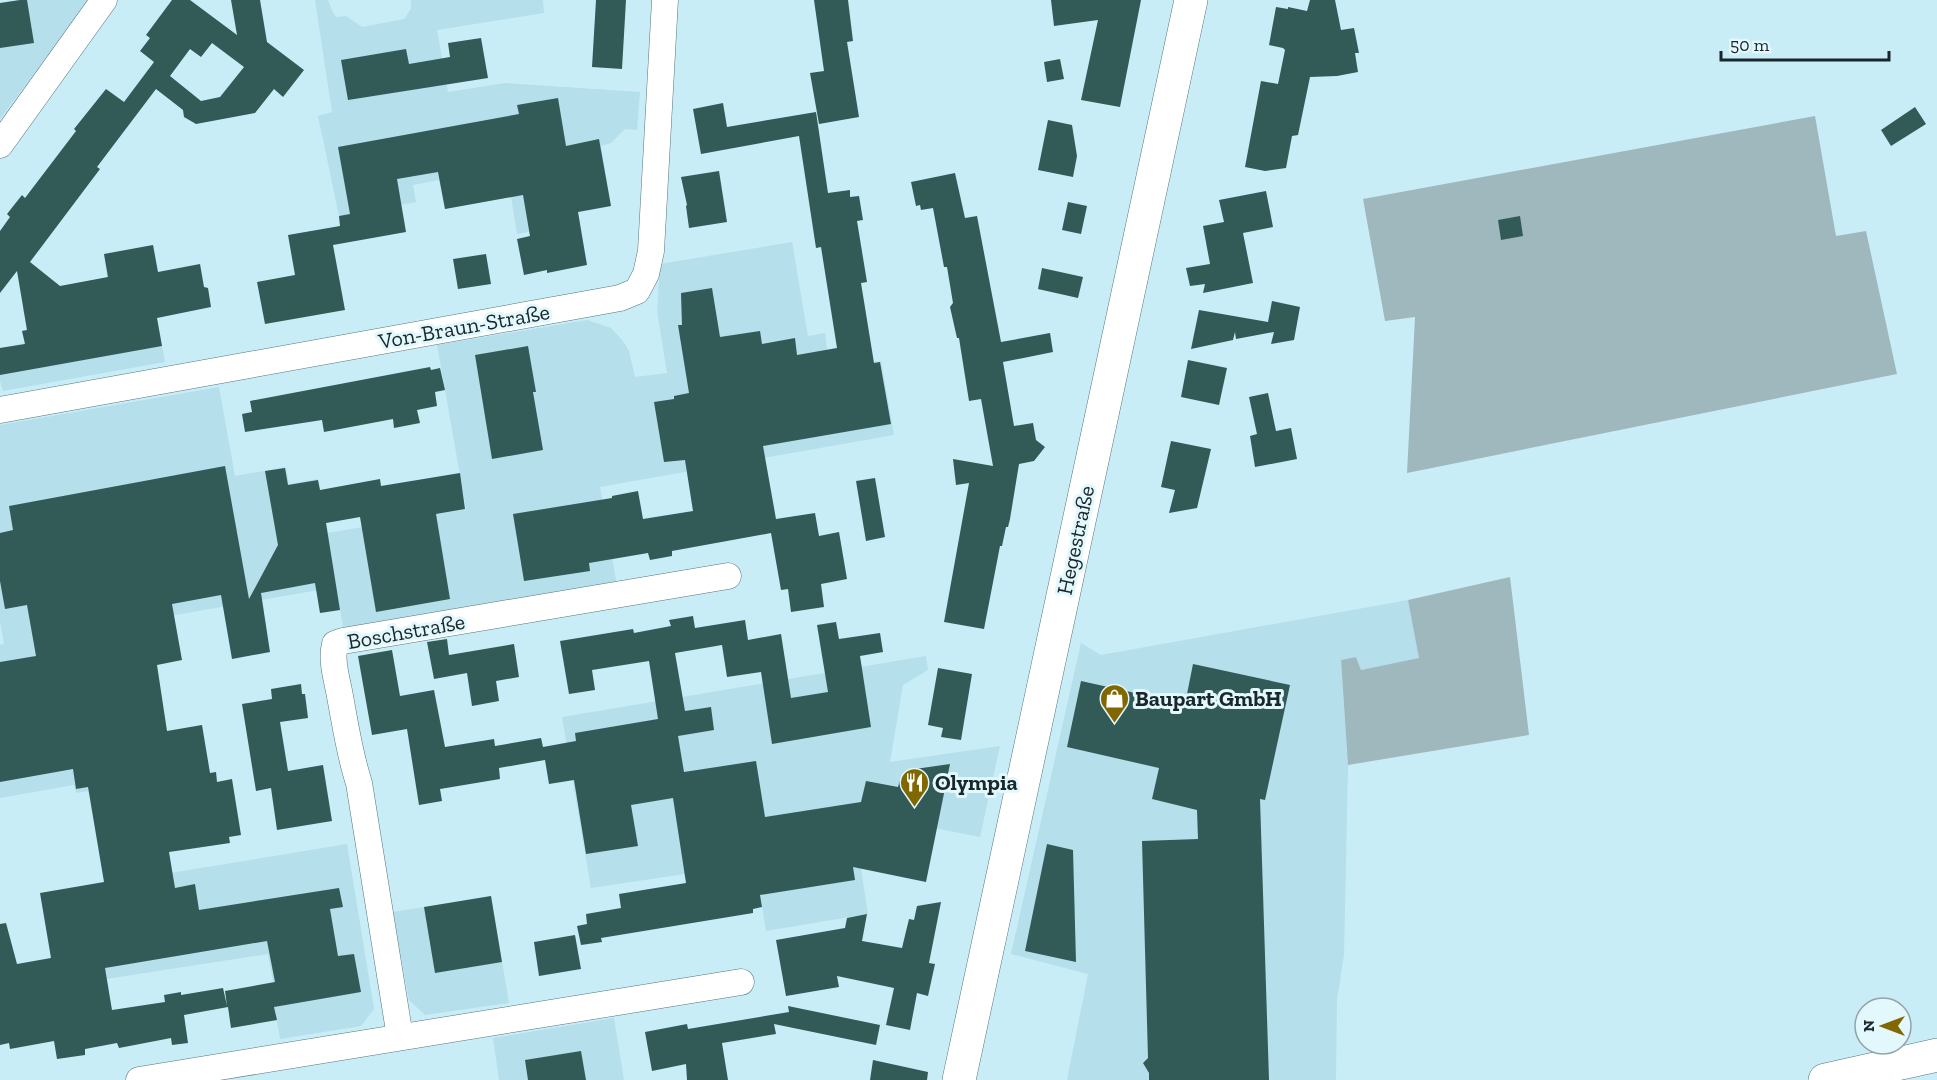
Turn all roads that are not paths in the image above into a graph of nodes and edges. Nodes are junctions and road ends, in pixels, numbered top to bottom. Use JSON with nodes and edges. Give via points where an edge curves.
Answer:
{"nodes":[{"id":1,"x":104,"y":0,"type":"edge"},
{"id":2,"x":665,"y":0,"type":"edge"},
{"id":3,"x":1191,"y":0,"type":"edge"},
{"id":4,"x":0,"y":145,"type":"edge"},
{"id":5,"x":0,"y":410,"type":"edge"},
{"id":6,"x":728,"y":576,"type":"dead end"},
{"id":7,"x":741,"y":982,"type":"dead end"},
{"id":8,"x":400,"y":1037,"type":"junction"},
{"id":9,"x":1937,"y":1055,"type":"edge"},
{"id":10,"x":139,"y":1080,"type":"edge"},
{"id":11,"x":959,"y":1080,"type":"edge"},
{"id":12,"x":1825,"y":1080,"type":"edge"}],
"edges":[{"from":1,"to":4,"type":"street"},
{"from":2,"to":5,"type":"street","name":"Von-Braun-Straße","via":[[651,251],[637,291],[620,298]]},
{"from":3,"to":11,"type":"street","name":"Hegestraße"},
{"from":6,"to":8,"type":"street","name":"Boschstraße","via":[[334,644],[335,669],[359,783]]},
{"from":7,"to":8,"type":"street"},
{"from":8,"to":10,"type":"street"},
{"from":9,"to":12,"type":"street"}]}
